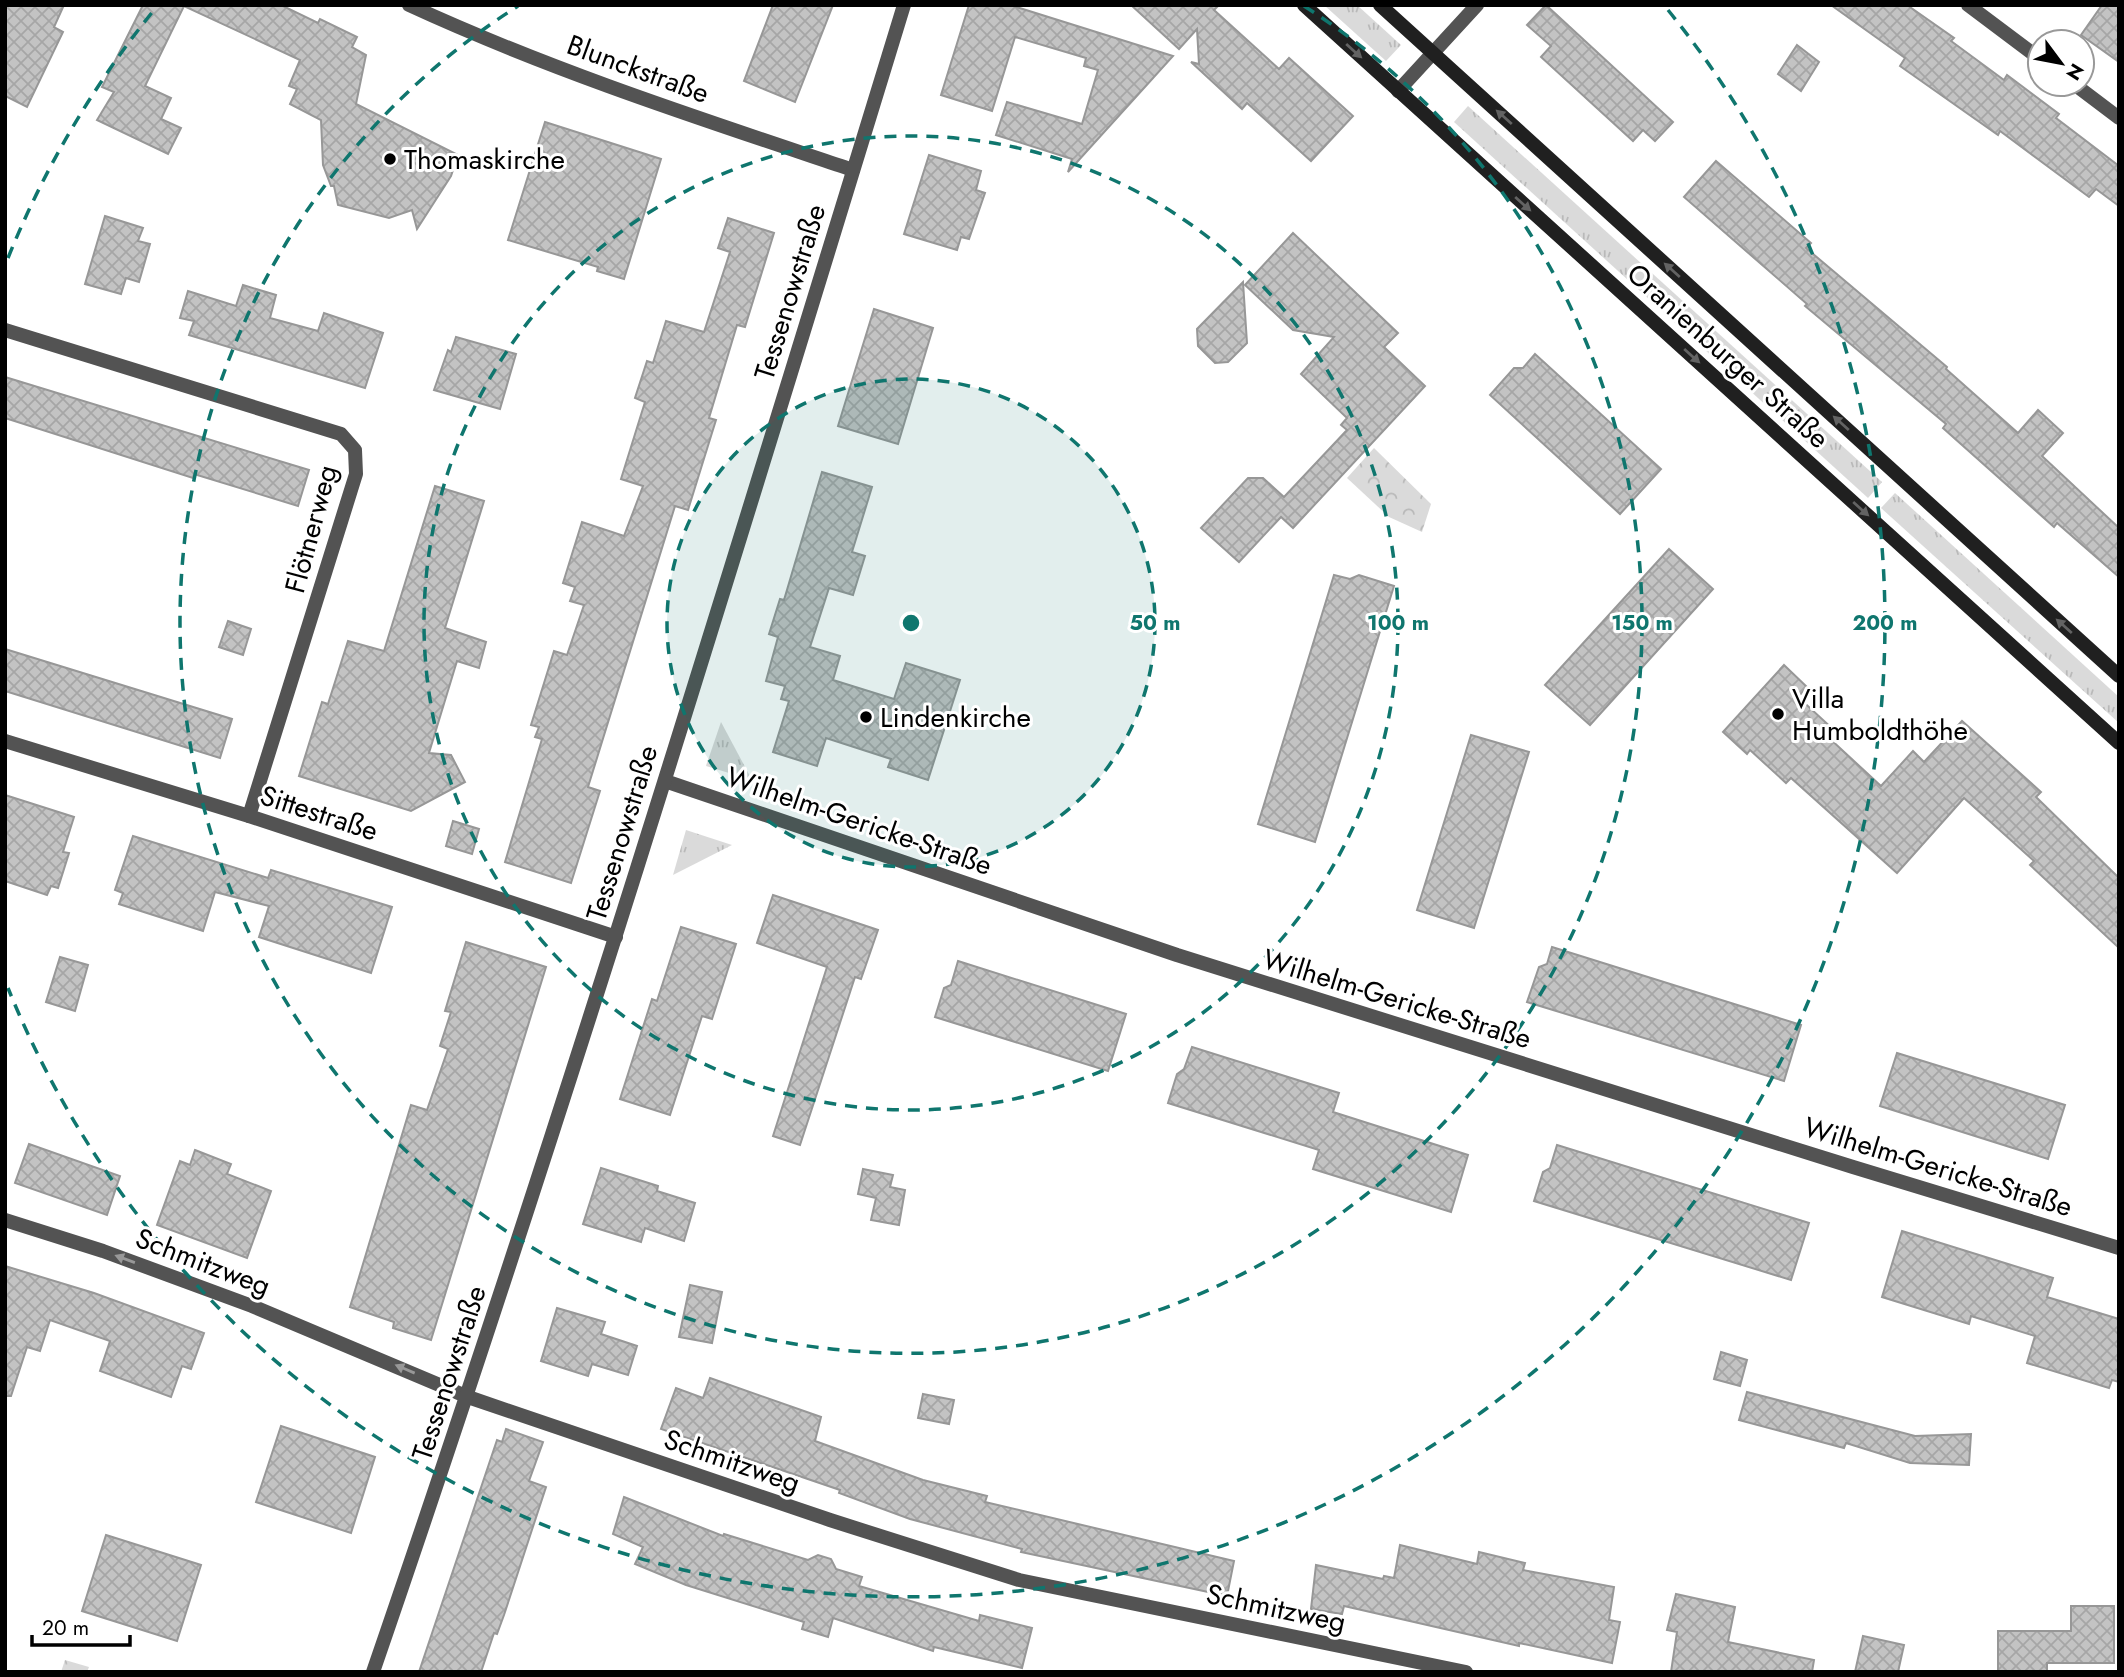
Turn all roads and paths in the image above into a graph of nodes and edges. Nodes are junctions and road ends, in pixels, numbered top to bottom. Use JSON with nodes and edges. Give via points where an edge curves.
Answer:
{"nodes":[{"id":1,"x":408,"y":5,"type":"edge"},
{"id":2,"x":904,"y":5,"type":"edge"},
{"id":3,"x":1304,"y":5,"type":"edge"},
{"id":4,"x":1380,"y":5,"type":"edge"},
{"id":5,"x":1477,"y":5,"type":"edge"},
{"id":6,"x":1968,"y":5,"type":"edge"},
{"id":7,"x":2026,"y":48,"type":"edge"},
{"id":8,"x":1433,"y":53,"type":"junction"},
{"id":9,"x":1398,"y":91,"type":"junction"},
{"id":10,"x":2093,"y":98,"type":"edge"},
{"id":11,"x":2119,"y":118,"type":"edge"},
{"id":12,"x":853,"y":170,"type":"junction"},
{"id":13,"x":5,"y":331,"type":"edge"},
{"id":14,"x":2119,"y":676,"type":"edge"},
{"id":15,"x":5,"y":741,"type":"edge"},
{"id":16,"x":2119,"y":743,"type":"edge"},
{"id":17,"x":665,"y":781,"type":"junction"},
{"id":18,"x":249,"y":816,"type":"junction"},
{"id":19,"x":616,"y":937,"type":"junction"},
{"id":20,"x":5,"y":1220,"type":"edge"},
{"id":21,"x":2119,"y":1248,"type":"edge"},
{"id":22,"x":468,"y":1397,"type":"junction"},
{"id":23,"x":373,"y":1672,"type":"edge"},
{"id":24,"x":1466,"y":1672,"type":"edge"}],
"edges":[{"from":1,"to":12,"type":"street","name":"Blunckstraße","via":[[619,89]]},
{"from":2,"to":12,"type":"street","name":"Tessenowstraße"},
{"from":3,"to":9,"type":"main road","name":"Oranienburger Straße","one_way":true},
{"from":4,"to":8,"type":"main road","name":"Oranienburger Straße"},
{"from":5,"to":8,"type":"street"},
{"from":6,"to":7,"type":"street"},
{"from":8,"to":9,"type":"street"},
{"from":14,"to":8,"type":"main road","name":"Oranienburger Straße","one_way":true},
{"from":9,"to":16,"type":"main road","name":"Oranienburger Straße","one_way":true},
{"from":10,"to":11,"type":"street"},
{"from":12,"to":17,"type":"street","name":"Tessenowstraße"},
{"from":13,"to":18,"type":"street","name":"Flötnerweg","via":[[341,434],[355,450],[356,474]]},
{"from":15,"to":18,"type":"street","name":"Sittestraße"},
{"from":17,"to":19,"type":"street","name":"Tessenowstraße"},
{"from":17,"to":21,"type":"street","name":"Wilhelm-Gericke-Straße","via":[[1177,956]]},
{"from":18,"to":19,"type":"street","name":"Sittestraße"},
{"from":19,"to":22,"type":"street","name":"Tessenowstraße"},
{"from":22,"to":20,"type":"street","name":"Schmitzweg","one_way":true,"via":[[252,1306]]},
{"from":22,"to":23,"type":"street","name":"Tessenowstraße"},
{"from":22,"to":24,"type":"street","name":"Schmitzweg","via":[[1019,1580]]}]}
